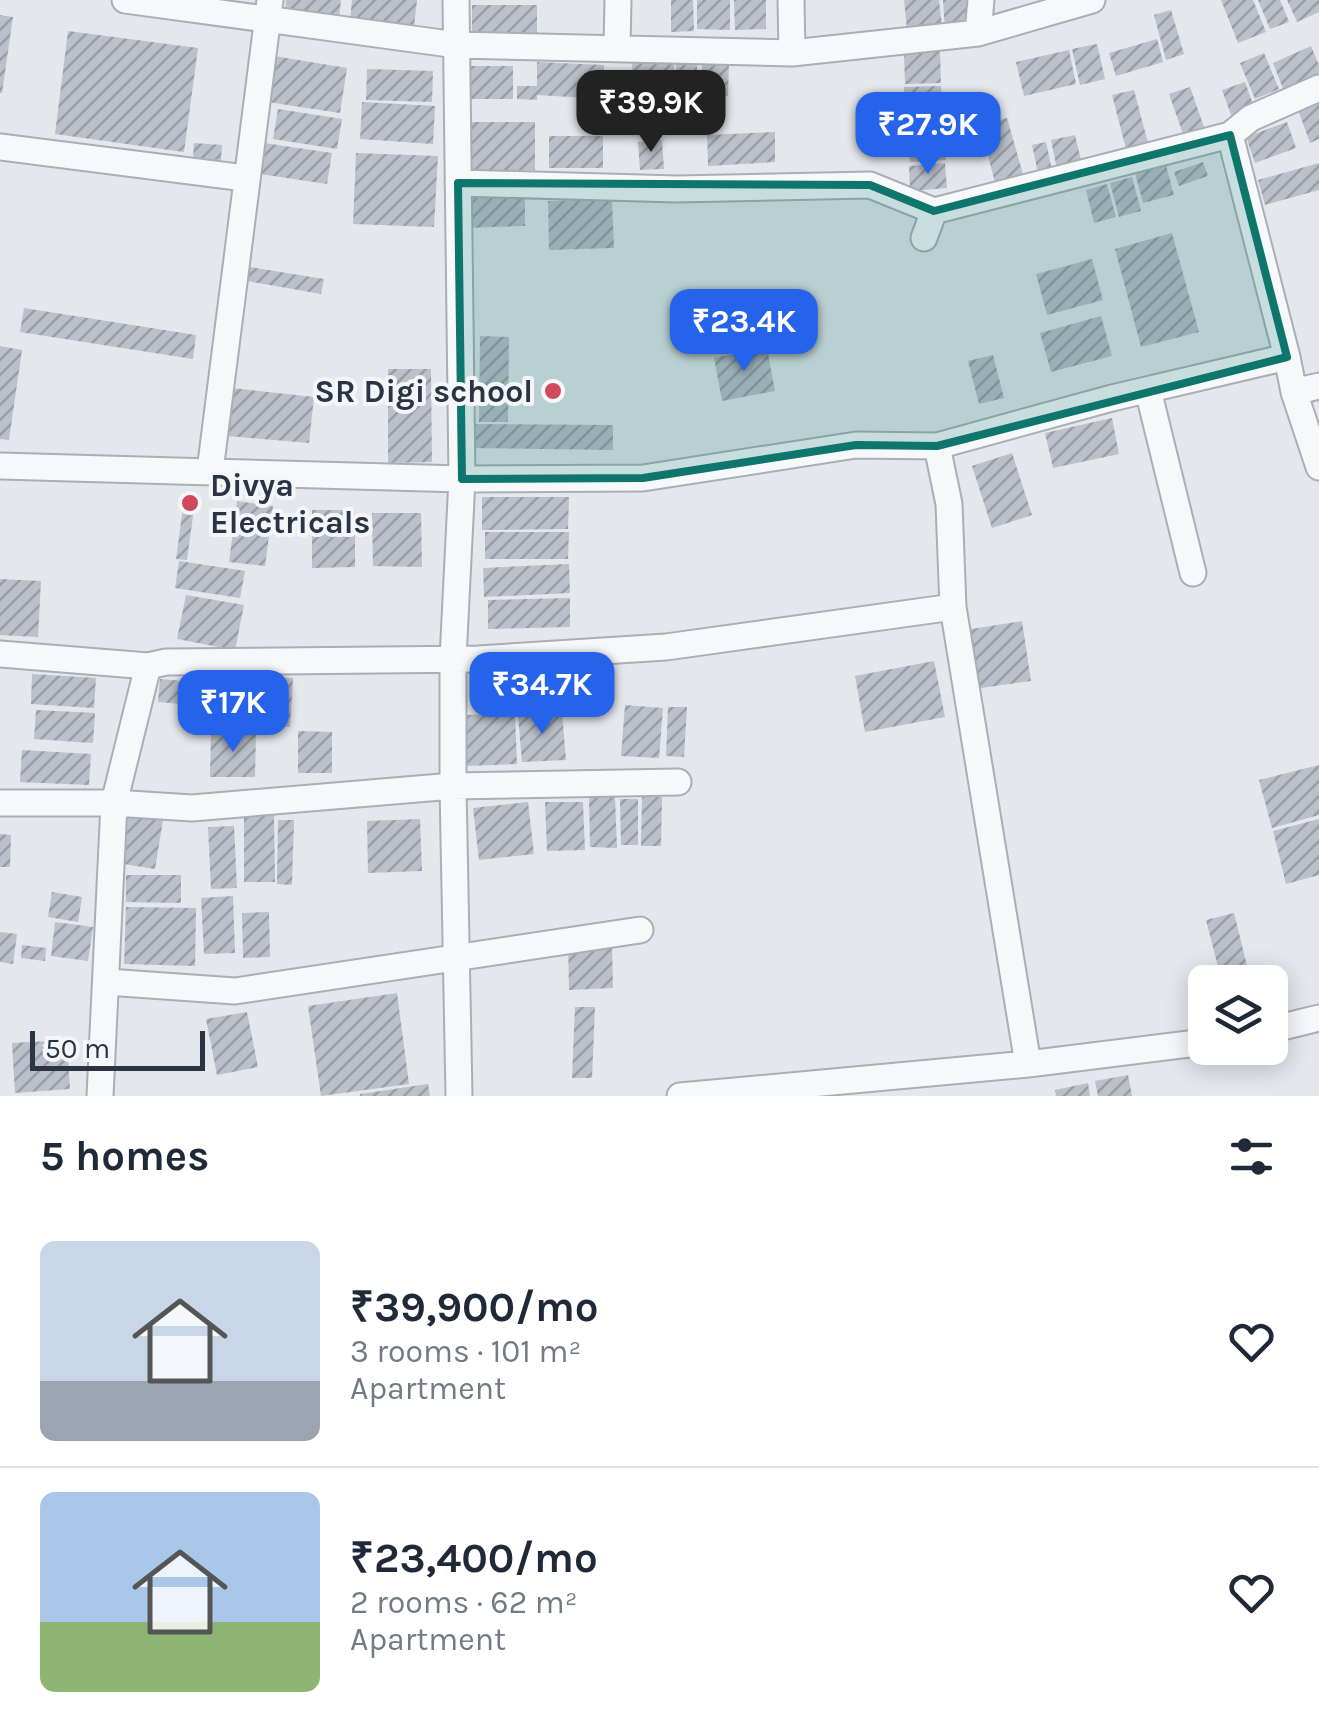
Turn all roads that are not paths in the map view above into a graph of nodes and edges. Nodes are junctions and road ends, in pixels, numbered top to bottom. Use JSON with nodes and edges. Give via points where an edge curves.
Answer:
{"nodes":[{"id":1,"x":125,"y":0,"type":"edge"},
{"id":2,"x":456,"y":0,"type":"edge"},
{"id":3,"x":618,"y":0,"type":"edge"},
{"id":4,"x":791,"y":0,"type":"edge"},
{"id":5,"x":980,"y":0,"type":"edge"},
{"id":6,"x":1092,"y":0,"type":"edge"},
{"id":7,"x":270,"y":9,"type":"edge"},
{"id":8,"x":978,"y":33,"type":"junction"},
{"id":9,"x":457,"y":44,"type":"junction"},
{"id":10,"x":618,"y":46,"type":"junction"},
{"id":11,"x":792,"y":53,"type":"junction"},
{"id":12,"x":1319,"y":88,"type":"edge"},
{"id":13,"x":1230,"y":135,"type":"junction"},
{"id":14,"x":0,"y":146,"type":"edge"},
{"id":15,"x":245,"y":178,"type":"junction"},
{"id":16,"x":458,"y":183,"type":"junction"},
{"id":17,"x":934,"y":210,"type":"junction"},
{"id":18,"x":924,"y":238,"type":"dead end"},
{"id":19,"x":1287,"y":357,"type":"junction"},
{"id":20,"x":1307,"y":389,"type":"edge"},
{"id":21,"x":1148,"y":390,"type":"junction"},
{"id":22,"x":937,"y":446,"type":"junction"},
{"id":23,"x":0,"y":466,"type":"edge"},
{"id":24,"x":1319,"y":468,"type":"edge"},
{"id":25,"x":210,"y":471,"type":"junction"},
{"id":26,"x":462,"y":479,"type":"junction"},
{"id":27,"x":1193,"y":573,"type":"dead end"},
{"id":28,"x":952,"y":607,"type":"junction"},
{"id":29,"x":0,"y":654,"type":"edge"},
{"id":30,"x":453,"y":659,"type":"junction"},
{"id":31,"x":148,"y":666,"type":"junction"},
{"id":32,"x":678,"y":782,"type":"dead end"},
{"id":33,"x":453,"y":786,"type":"junction"},
{"id":34,"x":114,"y":802,"type":"junction"},
{"id":35,"x":0,"y":804,"type":"edge"},
{"id":36,"x":640,"y":930,"type":"dead end"},
{"id":37,"x":458,"y":957,"type":"junction"},
{"id":38,"x":107,"y":982,"type":"junction"},
{"id":39,"x":1319,"y":1018,"type":"edge"},
{"id":40,"x":1288,"y":1026,"type":"edge"},
{"id":41,"x":1188,"y":1044,"type":"edge"},
{"id":42,"x":1028,"y":1064,"type":"junction"},
{"id":43,"x":100,"y":1096,"type":"edge"},
{"id":44,"x":459,"y":1096,"type":"edge"},
{"id":45,"x":680,"y":1096,"type":"edge"}],
"edges":[{"from":1,"to":7,"type":"street"},
{"from":2,"to":9,"type":"street"},
{"from":3,"to":10,"type":"street"},
{"from":4,"to":11,"type":"street"},
{"from":5,"to":8,"type":"street"},
{"from":6,"to":8,"type":"street"},
{"from":7,"to":9,"type":"street"},
{"from":7,"to":15,"type":"street"},
{"from":8,"to":11,"type":"street"},
{"from":9,"to":10,"type":"street"},
{"from":9,"to":16,"type":"street"},
{"from":10,"to":11,"type":"street"},
{"from":12,"to":13,"type":"street","via":[[1251,118]]},
{"from":13,"to":17,"type":"street"},
{"from":13,"to":19,"type":"street"},
{"from":14,"to":15,"type":"street"},
{"from":15,"to":25,"type":"street"},
{"from":16,"to":17,"type":"street","via":[[870,185]]},
{"from":16,"to":26,"type":"street"},
{"from":17,"to":18,"type":"street"},
{"from":19,"to":20,"type":"street"},
{"from":19,"to":21,"type":"street"},
{"from":20,"to":24,"type":"street"},
{"from":21,"to":22,"type":"street"},
{"from":21,"to":27,"type":"street"},
{"from":22,"to":26,"type":"street","via":[[856,445],[643,478]]},
{"from":22,"to":28,"type":"street","via":[[949,504]]},
{"from":23,"to":25,"type":"street"},
{"from":25,"to":26,"type":"street"},
{"from":26,"to":30,"type":"street"},
{"from":28,"to":30,"type":"street","via":[[666,647]]},
{"from":28,"to":42,"type":"street"},
{"from":29,"to":31,"type":"street"},
{"from":30,"to":31,"type":"street"},
{"from":30,"to":33,"type":"street"},
{"from":31,"to":34,"type":"street"},
{"from":32,"to":33,"type":"street"},
{"from":33,"to":34,"type":"street","via":[[192,808]]},
{"from":33,"to":37,"type":"street"},
{"from":34,"to":35,"type":"street"},
{"from":34,"to":38,"type":"street"},
{"from":36,"to":37,"type":"street"},
{"from":37,"to":38,"type":"street","via":[[235,991]]},
{"from":37,"to":44,"type":"street"},
{"from":38,"to":43,"type":"street"},
{"from":39,"to":40,"type":"street"},
{"from":41,"to":42,"type":"street"},
{"from":42,"to":45,"type":"street"}]}
